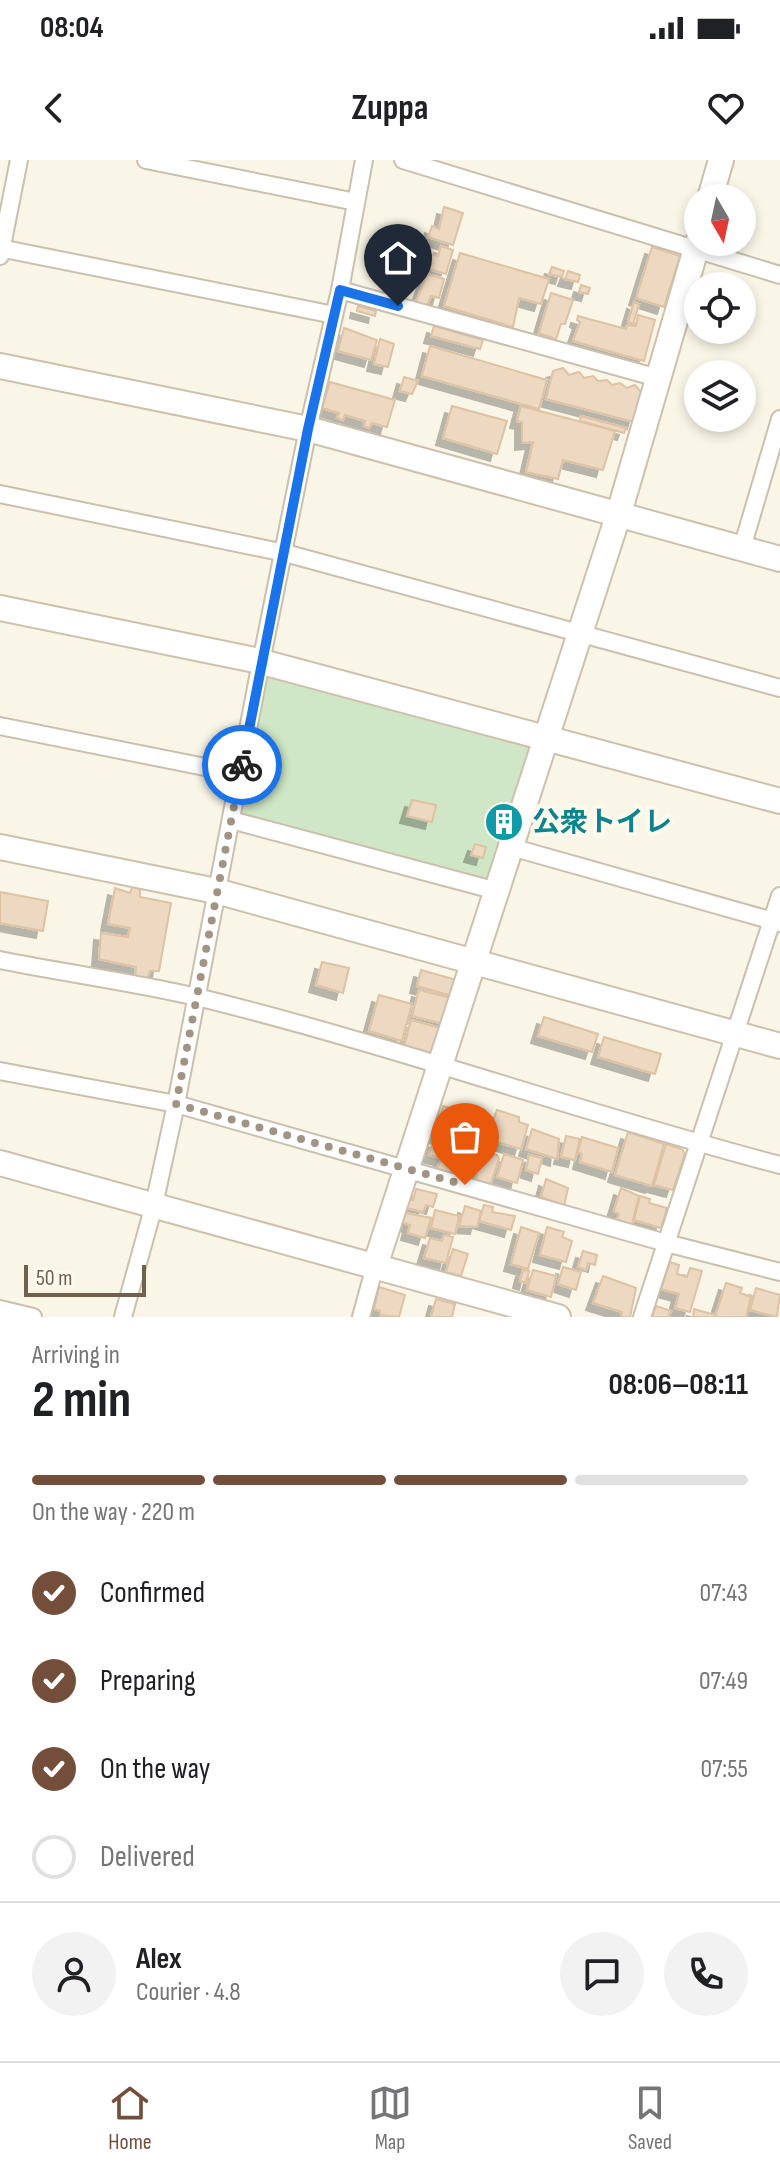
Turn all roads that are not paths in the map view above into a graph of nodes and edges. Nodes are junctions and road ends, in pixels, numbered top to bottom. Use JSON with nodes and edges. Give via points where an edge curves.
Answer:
{"nodes":[{"id":1,"x":19,"y":160,"type":"edge"},
{"id":2,"x":146,"y":160,"type":"edge"},
{"id":3,"x":364,"y":160,"type":"edge"},
{"id":4,"x":403,"y":160,"type":"edge"},
{"id":5,"x":721,"y":160,"type":"edge"},
{"id":6,"x":714,"y":184,"type":"edge"},
{"id":7,"x":356,"y":202,"type":"junction"},
{"id":8,"x":684,"y":242,"type":"edge"},
{"id":9,"x":1,"y":250,"type":"edge"},
{"id":10,"x":694,"y":256,"type":"edge"},
{"id":11,"x":726,"y":256,"type":"edge"},
{"id":12,"x":780,"y":275,"type":"edge"},
{"id":13,"x":340,"y":290,"type":"junction"},
{"id":14,"x":334,"y":315,"type":"junction"},
{"id":15,"x":0,"y":366,"type":"edge"},
{"id":16,"x":658,"y":378,"type":"junction"},
{"id":17,"x":780,"y":419,"type":"edge"},
{"id":18,"x":308,"y":429,"type":"junction"},
{"id":19,"x":0,"y":494,"type":"edge"},
{"id":20,"x":619,"y":513,"type":"junction"},
{"id":21,"x":742,"y":548,"type":"junction"},
{"id":22,"x":285,"y":553,"type":"junction"},
{"id":23,"x":780,"y":559,"type":"edge"},
{"id":24,"x":0,"y":608,"type":"edge"},
{"id":25,"x":580,"y":634,"type":"junction"},
{"id":26,"x":261,"y":662,"type":"junction"},
{"id":27,"x":780,"y":688,"type":"edge"},
{"id":28,"x":0,"y":726,"type":"edge"},
{"id":29,"x":546,"y":738,"type":"junction"},
{"id":30,"x":240,"y":774,"type":"junction"},
{"id":31,"x":780,"y":801,"type":"edge"},
{"id":32,"x":231,"y":820,"type":"junction"},
{"id":33,"x":0,"y":847,"type":"edge"},
{"id":34,"x":511,"y":847,"type":"junction"},
{"id":35,"x":216,"y":891,"type":"junction"},
{"id":36,"x":497,"y":891,"type":"junction"},
{"id":37,"x":780,"y":896,"type":"edge"},
{"id":38,"x":776,"y":922,"type":"edge"},
{"id":39,"x":0,"y":960,"type":"edge"},
{"id":40,"x":473,"y":961,"type":"junction"},
{"id":41,"x":196,"y":997,"type":"junction"},
{"id":42,"x":735,"y":1034,"type":"junction"},
{"id":43,"x":780,"y":1046,"type":"edge"},
{"id":44,"x":439,"y":1065,"type":"junction"},
{"id":45,"x":0,"y":1071,"type":"edge"},
{"id":46,"x":176,"y":1104,"type":"junction"},
{"id":47,"x":699,"y":1144,"type":"junction"},
{"id":48,"x":0,"y":1163,"type":"edge"},
{"id":49,"x":780,"y":1165,"type":"edge"},
{"id":50,"x":408,"y":1168,"type":"junction"},
{"id":51,"x":154,"y":1205,"type":"junction"},
{"id":52,"x":666,"y":1243,"type":"junction"},
{"id":53,"x":375,"y":1266,"type":"junction"},
{"id":54,"x":780,"y":1272,"type":"edge"},
{"id":55,"x":0,"y":1309,"type":"edge"},
{"id":56,"x":33,"y":1317,"type":"edge"},
{"id":57,"x":123,"y":1317,"type":"edge"},
{"id":58,"x":361,"y":1317,"type":"edge"},
{"id":59,"x":558,"y":1317,"type":"edge"},
{"id":60,"x":642,"y":1317,"type":"edge"}],
"edges":[{"from":1,"to":9,"type":"street"},
{"from":2,"to":7,"type":"street"},
{"from":3,"to":7,"type":"street"},
{"from":4,"to":8,"type":"street"},
{"from":5,"to":6,"type":"street"},
{"from":7,"to":13,"type":"street"},
{"from":9,"to":14,"type":"street"},
{"from":10,"to":16,"type":"street"},
{"from":11,"to":12,"type":"street"},
{"from":13,"to":14,"type":"street"},
{"from":13,"to":16,"type":"street"},
{"from":14,"to":18,"type":"street"},
{"from":15,"to":18,"type":"street"},
{"from":16,"to":20,"type":"street"},
{"from":17,"to":21,"type":"street"},
{"from":18,"to":20,"type":"street"},
{"from":18,"to":22,"type":"street"},
{"from":19,"to":22,"type":"street"},
{"from":20,"to":21,"type":"street"},
{"from":20,"to":25,"type":"street"},
{"from":21,"to":23,"type":"street"},
{"from":22,"to":25,"type":"street"},
{"from":22,"to":26,"type":"street"},
{"from":24,"to":26,"type":"street"},
{"from":25,"to":27,"type":"street"},
{"from":25,"to":29,"type":"street"},
{"from":26,"to":29,"type":"street"},
{"from":26,"to":30,"type":"street"},
{"from":28,"to":30,"type":"street"},
{"from":29,"to":31,"type":"street"},
{"from":29,"to":34,"type":"street"},
{"from":30,"to":32,"type":"street"},
{"from":32,"to":35,"type":"street"},
{"from":32,"to":36,"type":"street"},
{"from":33,"to":35,"type":"street"},
{"from":34,"to":36,"type":"street"},
{"from":34,"to":38,"type":"street"},
{"from":35,"to":40,"type":"street"},
{"from":35,"to":41,"type":"street"},
{"from":36,"to":40,"type":"street"},
{"from":37,"to":38,"type":"street"},
{"from":38,"to":42,"type":"street"},
{"from":39,"to":41,"type":"street"},
{"from":40,"to":42,"type":"street"},
{"from":40,"to":44,"type":"street"},
{"from":41,"to":44,"type":"street"},
{"from":41,"to":46,"type":"street"},
{"from":42,"to":43,"type":"street"},
{"from":42,"to":47,"type":"street"},
{"from":44,"to":47,"type":"street"},
{"from":44,"to":50,"type":"street"},
{"from":45,"to":46,"type":"street"},
{"from":46,"to":50,"type":"street"},
{"from":46,"to":51,"type":"street"},
{"from":47,"to":49,"type":"street"},
{"from":47,"to":52,"type":"street"},
{"from":48,"to":51,"type":"street"},
{"from":50,"to":52,"type":"street"},
{"from":50,"to":53,"type":"street"},
{"from":51,"to":53,"type":"street"},
{"from":51,"to":57,"type":"street"},
{"from":52,"to":54,"type":"street"},
{"from":52,"to":60,"type":"street"},
{"from":53,"to":58,"type":"street"},
{"from":53,"to":59,"type":"street"},
{"from":55,"to":56,"type":"street"}]}
